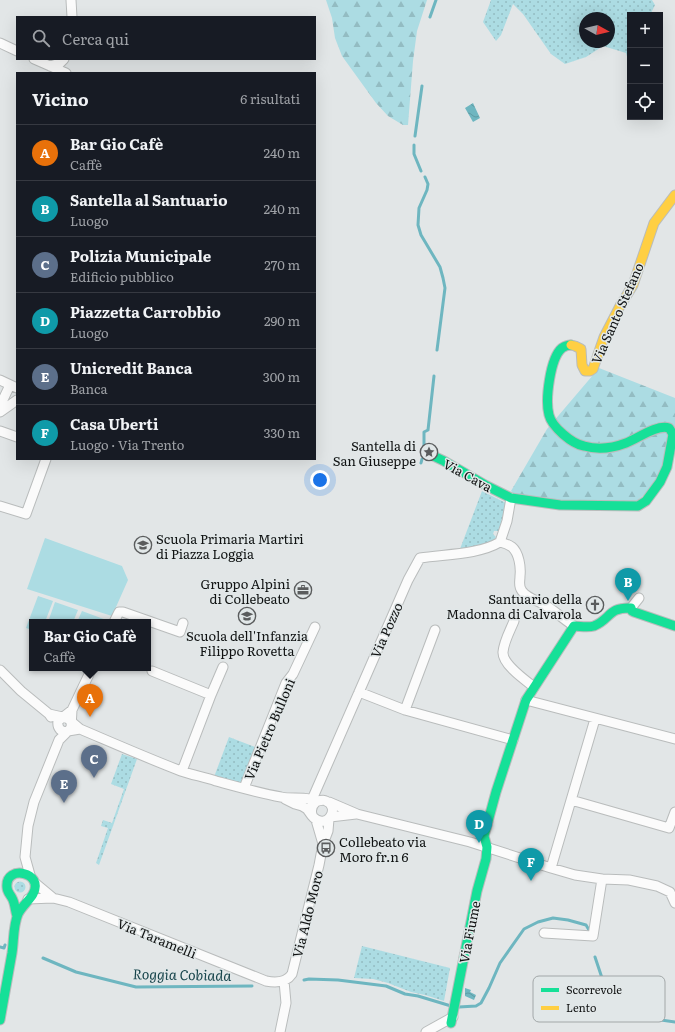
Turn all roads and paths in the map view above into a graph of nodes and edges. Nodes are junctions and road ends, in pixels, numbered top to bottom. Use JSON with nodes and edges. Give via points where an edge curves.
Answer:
{"nodes":[{"id":1,"x":71,"y":0,"type":"edge"},
{"id":2,"x":72,"y":16,"type":"edge"},
{"id":3,"x":0,"y":43,"type":"edge"},
{"id":4,"x":16,"y":51,"type":"edge"},
{"id":5,"x":36,"y":60,"type":"edge"},
{"id":6,"x":63,"y":60,"type":"edge"},
{"id":7,"x":68,"y":60,"type":"edge"},
{"id":8,"x":50,"y":66,"type":"junction"},
{"id":9,"x":64,"y":72,"type":"edge"},
{"id":10,"x":66,"y":72,"type":"edge"},
{"id":11,"x":675,"y":195,"type":"edge"},
{"id":12,"x":0,"y":382,"type":"edge"},
{"id":13,"x":14,"y":386,"type":"edge"},
{"id":14,"x":16,"y":401,"type":"edge"},
{"id":15,"x":0,"y":406,"type":"edge"},
{"id":16,"x":0,"y":412,"type":"edge"},
{"id":17,"x":0,"y":431,"type":"edge"},
{"id":18,"x":16,"y":437,"type":"edge"},
{"id":19,"x":425,"y":452,"type":"dead end"},
{"id":20,"x":46,"y":460,"type":"edge"},
{"id":21,"x":511,"y":498,"type":"junction"},
{"id":22,"x":0,"y":506,"type":"edge"},
{"id":23,"x":500,"y":542,"type":"junction"},
{"id":24,"x":639,"y":598,"type":"dead end"},
{"id":25,"x":631,"y":608,"type":"junction"},
{"id":26,"x":116,"y":619,"type":"edge"},
{"id":27,"x":144,"y":619,"type":"edge"},
{"id":28,"x":151,"y":622,"type":"edge"},
{"id":29,"x":514,"y":622,"type":"dead end"},
{"id":30,"x":183,"y":623,"type":"dead end"},
{"id":31,"x":574,"y":626,"type":"junction"},
{"id":32,"x":675,"y":626,"type":"edge"},
{"id":33,"x":315,"y":627,"type":"dead end"},
{"id":34,"x":435,"y":630,"type":"dead end"},
{"id":35,"x":223,"y":668,"type":"dead end"},
{"id":36,"x":0,"y":670,"type":"edge"},
{"id":37,"x":91,"y":671,"type":"edge"},
{"id":38,"x":152,"y":671,"type":"dead end"},
{"id":39,"x":534,"y":687,"type":"junction"},
{"id":40,"x":359,"y":692,"type":"junction"},
{"id":41,"x":211,"y":695,"type":"junction"},
{"id":42,"x":526,"y":700,"type":"junction"},
{"id":43,"x":405,"y":710,"type":"junction"},
{"id":44,"x":48,"y":714,"type":"junction"},
{"id":45,"x":595,"y":719,"type":"junction"},
{"id":46,"x":68,"y":720,"type":"junction"},
{"id":47,"x":80,"y":729,"type":"junction"},
{"id":48,"x":63,"y":730,"type":"junction"},
{"id":49,"x":675,"y":739,"type":"edge"},
{"id":50,"x":513,"y":740,"type":"junction"},
{"id":51,"x":182,"y":771,"type":"junction"},
{"id":52,"x":244,"y":788,"type":"junction"},
{"id":53,"x":284,"y":798,"type":"junction"},
{"id":54,"x":571,"y":800,"type":"junction"},
{"id":55,"x":319,"y":802,"type":"junction"},
{"id":56,"x":675,"y":812,"type":"edge"},
{"id":57,"x":357,"y":814,"type":"junction"},
{"id":58,"x":314,"y":818,"type":"junction"},
{"id":59,"x":330,"y":818,"type":"junction"},
{"id":60,"x":323,"y":844,"type":"junction"},
{"id":61,"x":489,"y":848,"type":"junction"},
{"id":62,"x":25,"y":857,"type":"junction"},
{"id":63,"x":551,"y":868,"type":"junction"},
{"id":64,"x":0,"y":872,"type":"edge"},
{"id":65,"x":13,"y":875,"type":"junction"},
{"id":66,"x":32,"y":879,"type":"junction"},
{"id":67,"x":602,"y":879,"type":"junction"},
{"id":68,"x":0,"y":882,"type":"edge"},
{"id":69,"x":672,"y":889,"type":"edge"},
{"id":70,"x":9,"y":893,"type":"junction"},
{"id":71,"x":53,"y":898,"type":"junction"},
{"id":72,"x":28,"y":899,"type":"junction"},
{"id":73,"x":675,"y":903,"type":"edge"},
{"id":74,"x":17,"y":916,"type":"junction"},
{"id":75,"x":544,"y":933,"type":"dead end"},
{"id":76,"x":284,"y":981,"type":"junction"},
{"id":77,"x":0,"y":1020,"type":"edge"},
{"id":78,"x":280,"y":1032,"type":"edge"},
{"id":79,"x":426,"y":1032,"type":"edge"}],
"edges":[{"from":1,"to":2,"type":"street"},
{"from":3,"to":4,"type":"street"},
{"from":5,"to":8,"type":"street"},
{"from":6,"to":8,"type":"street"},
{"from":7,"to":10,"type":"street"},
{"from":8,"to":9,"type":"street"},
{"from":11,"to":21,"type":"street","name":"Via Santo Stefano","via":[[654,223],[633,285],[604,337],[593,369],[585,371],[582,366],[581,349],[571,345],[562,347],[550,375],[548,396],[551,420],[578,444],[609,447],[668,427],[673,434],[672,443],[667,467],[660,482],[646,501],[638,506],[560,505]]},
{"from":12,"to":13,"type":"street"},
{"from":13,"to":15,"type":"street"},
{"from":14,"to":16,"type":"street"},
{"from":17,"to":18,"type":"street"},
{"from":19,"to":21,"type":"street","name":"Via Cava"},
{"from":20,"to":22,"type":"street","via":[[26,514]]},
{"from":21,"to":23,"type":"street"},
{"from":23,"to":31,"type":"street","via":[[513,548],[518,557],[519,583],[523,593]]},
{"from":23,"to":40,"type":"street","name":"Via Pozzo","via":[[468,552],[420,558]]},
{"from":24,"to":25,"type":"street"},
{"from":25,"to":31,"type":"street","via":[[614,609],[593,626]]},
{"from":25,"to":32,"type":"street","via":[[634,612]]},
{"from":26,"to":27,"type":"street","via":[[119,612]]},
{"from":28,"to":30,"type":"street","via":[[180,632]]},
{"from":29,"to":39,"type":"street","via":[[505,642],[503,656],[520,676]]},
{"from":31,"to":39,"type":"street"},
{"from":33,"to":52,"type":"street","name":"Via Pietro Bulloni","via":[[293,674],[286,683]]},
{"from":34,"to":43,"type":"street"},
{"from":35,"to":41,"type":"street"},
{"from":36,"to":44,"type":"street"},
{"from":37,"to":46,"type":"street"},
{"from":38,"to":41,"type":"street"},
{"from":39,"to":42,"type":"street"},
{"from":40,"to":43,"type":"street"},
{"from":40,"to":55,"type":"street","name":"Via Pozzo","via":[[321,779],[323,797]]},
{"from":41,"to":51,"type":"street"},
{"from":42,"to":45,"type":"street"},
{"from":42,"to":50,"type":"street"},
{"from":43,"to":50,"type":"street"},
{"from":44,"to":46,"type":"street"},
{"from":44,"to":48,"type":"street"},
{"from":45,"to":49,"type":"street"},
{"from":45,"to":54,"type":"street"},
{"from":46,"to":47,"type":"street"},
{"from":46,"to":48,"type":"street","via":[[71,728]]},
{"from":46,"to":48,"type":"street","via":[[58,721]]},
{"from":47,"to":48,"type":"street"},
{"from":47,"to":51,"type":"street"},
{"from":48,"to":62,"type":"street","via":[[34,802],[28,826]]},
{"from":50,"to":61,"type":"street","name":"Via Fiume","via":[[486,827],[484,836]]},
{"from":51,"to":52,"type":"street"},
{"from":52,"to":53,"type":"street"},
{"from":53,"to":55,"type":"street"},
{"from":53,"to":58,"type":"street","via":[[307,809]]},
{"from":54,"to":56,"type":"street","via":[[669,828]]},
{"from":54,"to":63,"type":"street"},
{"from":55,"to":57,"type":"street"},
{"from":55,"to":58,"type":"street","via":[[311,810]]},
{"from":55,"to":59,"type":"street","via":[[331,806],[333,810]]},
{"from":57,"to":59,"type":"street"},
{"from":57,"to":61,"type":"street"},
{"from":58,"to":59,"type":"street","via":[[323,822]]},
{"from":58,"to":60,"type":"street","name":"Via Aldo Moro"},
{"from":59,"to":60,"type":"street","name":"Via Aldo Moro"},
{"from":60,"to":76,"type":"street","name":"Via Aldo Moro","via":[[292,974]]},
{"from":61,"to":63,"type":"street"},
{"from":61,"to":79,"type":"street","name":"Via Fiume","via":[[477,891],[452,1018]]},
{"from":62,"to":65,"type":"street"},
{"from":62,"to":66,"type":"street"},
{"from":63,"to":67,"type":"street"},
{"from":64,"to":65,"type":"street"},
{"from":65,"to":66,"type":"street","via":[[21,872]]},
{"from":65,"to":70,"type":"street","via":[[8,881]]},
{"from":66,"to":71,"type":"street","name":"Via Taramelli"},
{"from":66,"to":72,"type":"street","via":[[34,892]]},
{"from":67,"to":69,"type":"street","via":[[629,880]]},
{"from":67,"to":75,"type":"street","via":[[593,936]]},
{"from":68,"to":70,"type":"street"},
{"from":69,"to":73,"type":"street"},
{"from":70,"to":72,"type":"street","via":[[15,900]]},
{"from":70,"to":74,"type":"street"},
{"from":71,"to":72,"type":"street","name":"Via Taramelli"},
{"from":71,"to":76,"type":"street","name":"Via Taramelli","via":[[266,981]]},
{"from":72,"to":74,"type":"street"},
{"from":74,"to":77,"type":"street"},
{"from":76,"to":78,"type":"street","via":[[286,1003]]}]}
